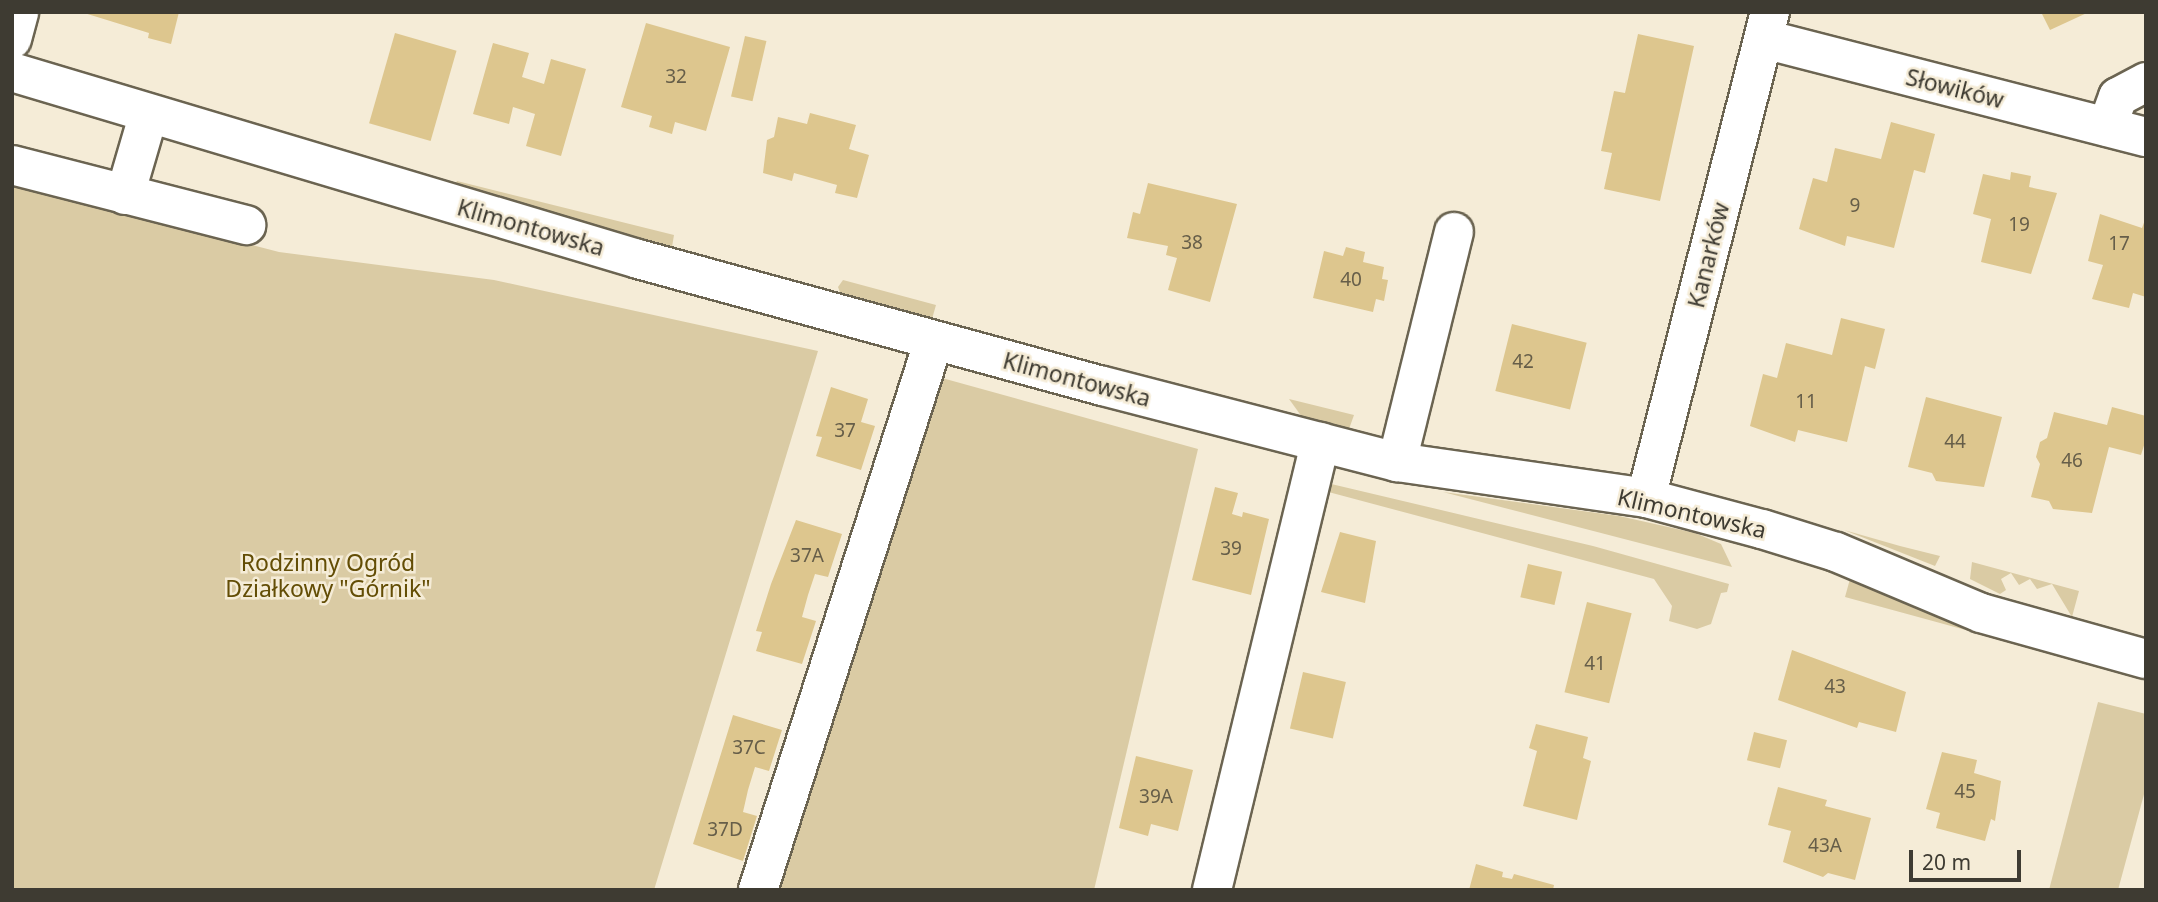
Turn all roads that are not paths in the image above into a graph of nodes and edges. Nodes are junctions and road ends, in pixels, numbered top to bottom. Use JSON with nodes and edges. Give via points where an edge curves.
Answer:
{"nodes":[{"id":1,"x":19,"y":12,"type":"edge"},
{"id":2,"x":1767,"y":26,"type":"edge"},
{"id":3,"x":12,"y":39,"type":"edge"},
{"id":4,"x":12,"y":72,"type":"edge"},
{"id":5,"x":2146,"y":82,"type":"edge"},
{"id":6,"x":149,"y":113,"type":"junction"},
{"id":7,"x":2107,"y":127,"type":"junction"},
{"id":8,"x":2146,"y":137,"type":"edge"},
{"id":9,"x":12,"y":165,"type":"edge"},
{"id":10,"x":125,"y":195,"type":"junction"},
{"id":11,"x":246,"y":225,"type":"dead end"},
{"id":12,"x":1454,"y":232,"type":"dead end"},
{"id":13,"x":934,"y":340,"type":"junction"},
{"id":14,"x":1320,"y":442,"type":"junction"},
{"id":15,"x":1398,"y":462,"type":"junction"},
{"id":16,"x":1646,"y":498,"type":"junction"},
{"id":17,"x":2146,"y":659,"type":"edge"},
{"id":18,"x":758,"y":890,"type":"edge"},
{"id":19,"x":1212,"y":890,"type":"edge"}],
"edges":[{"from":1,"to":3,"type":"street"},
{"from":2,"to":7,"type":"street","name":"Słowików"},
{"from":2,"to":16,"type":"street","name":"Kanarków"},
{"from":4,"to":6,"type":"street","name":"Klimontowska"},
{"from":5,"to":7,"type":"street","via":[[2118,97]]},
{"from":6,"to":10,"type":"street"},
{"from":6,"to":13,"type":"street","name":"Klimontowska","via":[[625,256]]},
{"from":7,"to":8,"type":"street","name":"Słowików"},
{"from":9,"to":10,"type":"street"},
{"from":10,"to":11,"type":"street"},
{"from":12,"to":15,"type":"street"},
{"from":13,"to":14,"type":"street","name":"Klimontowska"},
{"from":13,"to":18,"type":"street"},
{"from":14,"to":15,"type":"street","name":"Klimontowska"},
{"from":14,"to":19,"type":"street"},
{"from":15,"to":16,"type":"street","name":"Klimontowska"},
{"from":16,"to":17,"type":"street","name":"Klimontowska","via":[[1836,552],[1981,613]]}]}
